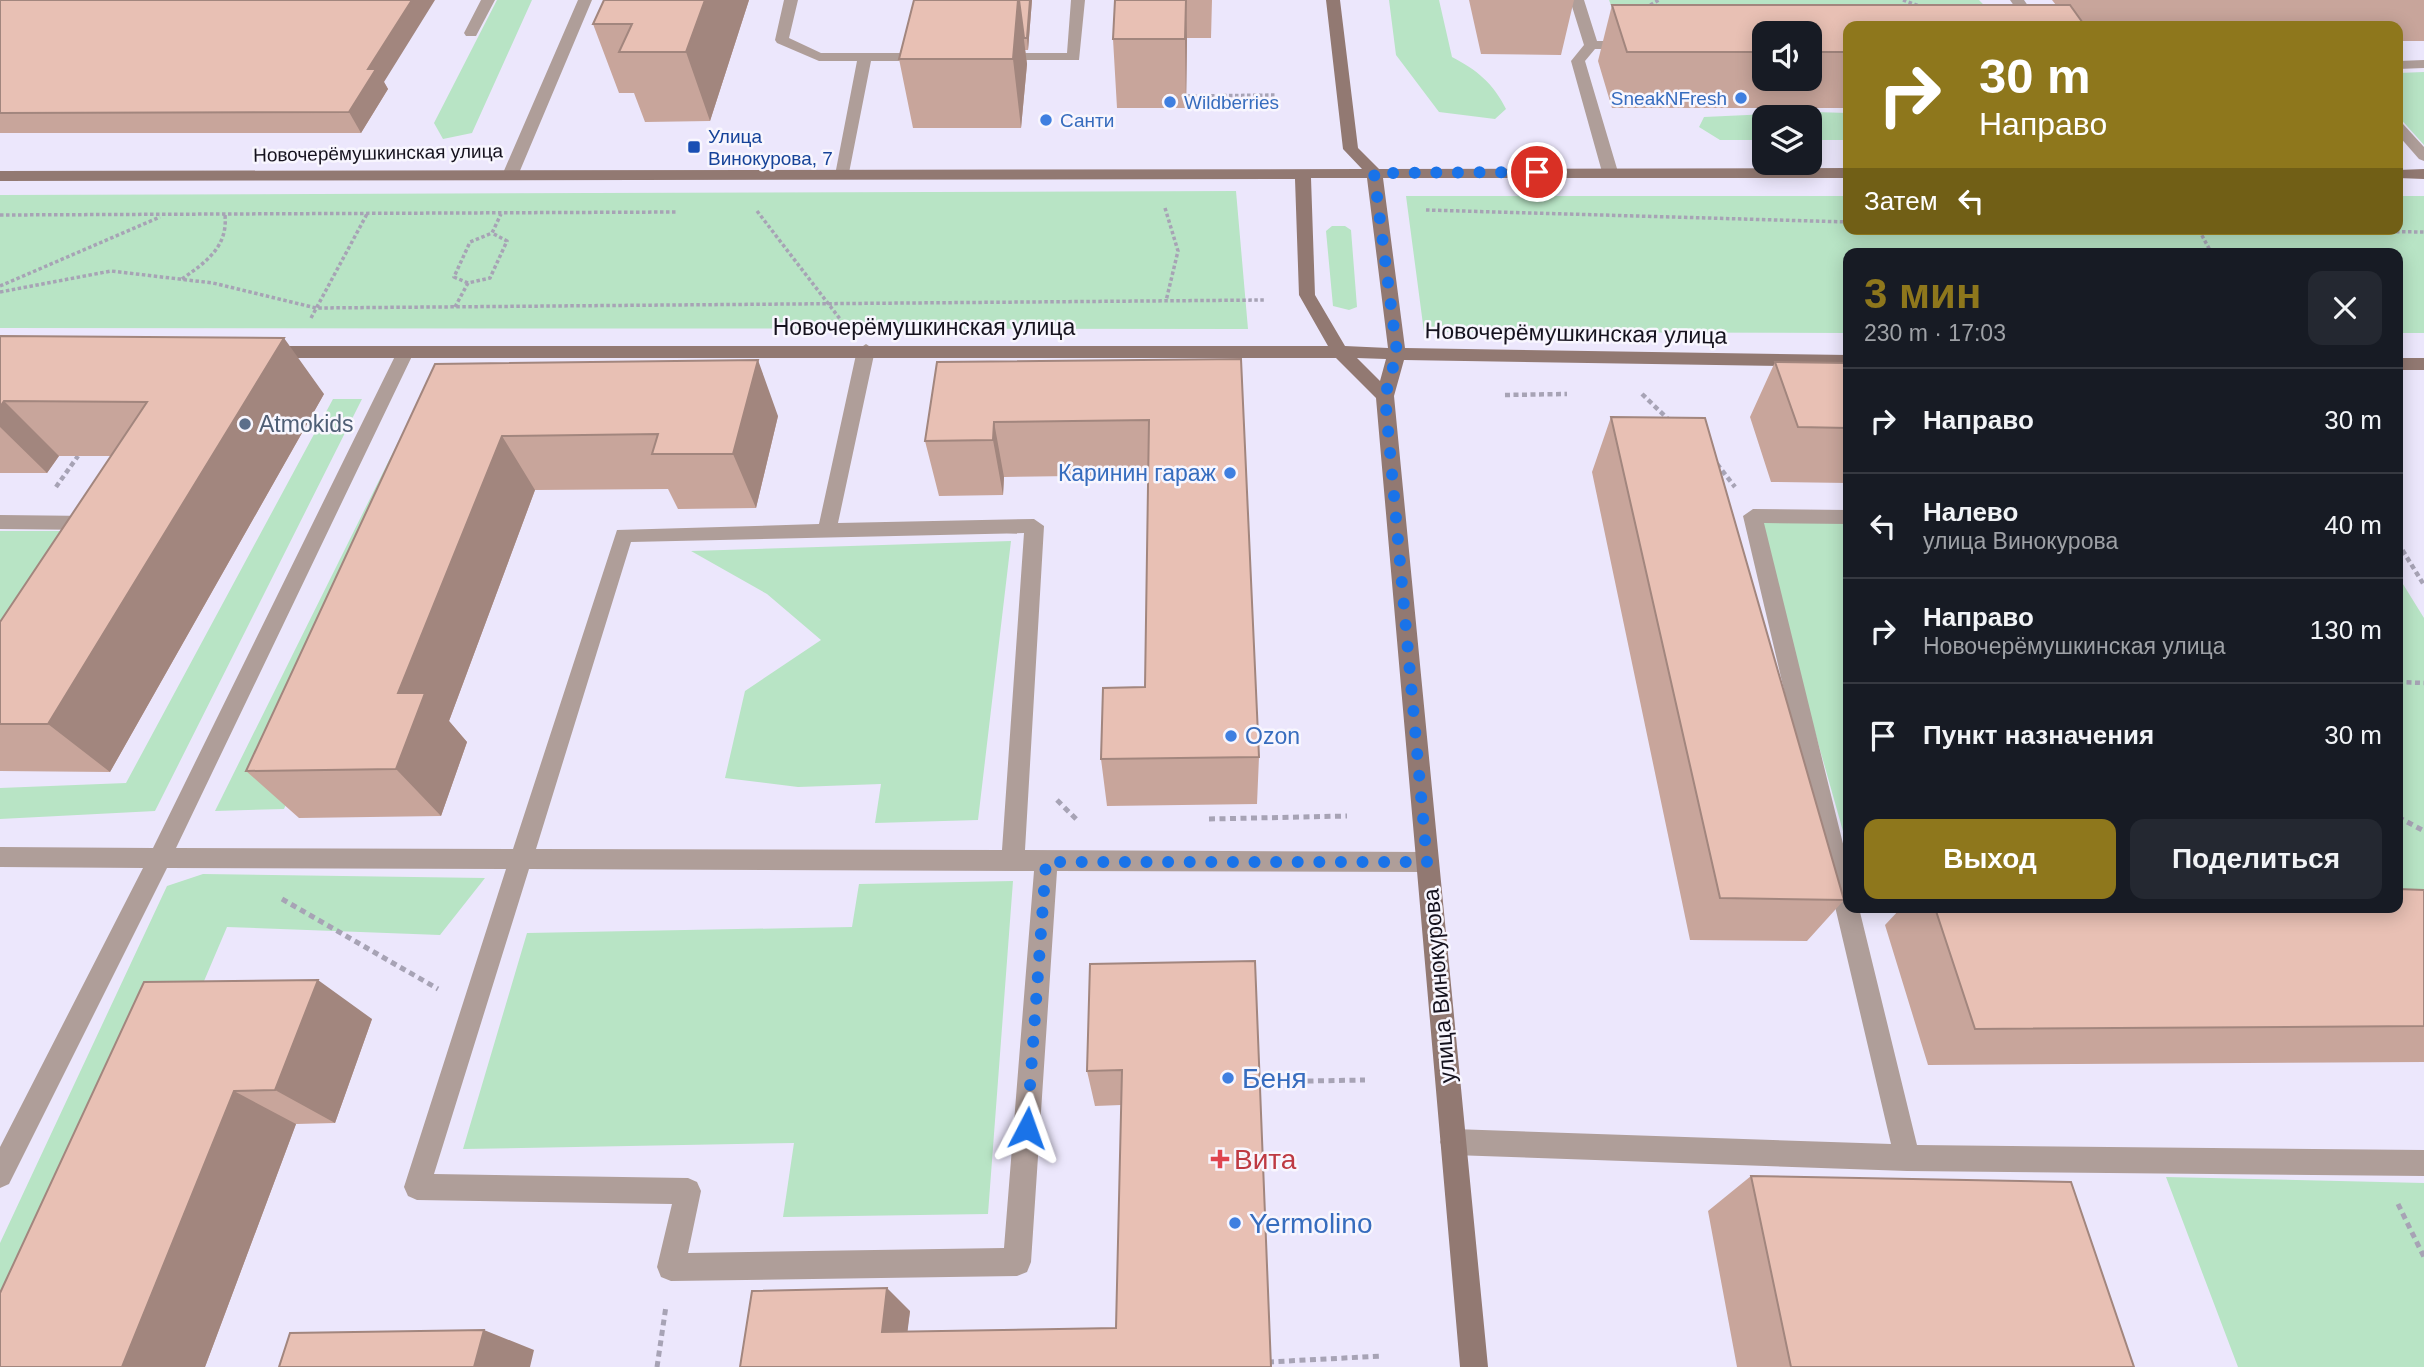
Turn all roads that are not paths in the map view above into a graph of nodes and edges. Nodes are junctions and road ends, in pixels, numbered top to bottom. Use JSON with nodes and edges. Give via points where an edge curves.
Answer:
{"nodes":[{"id":1,"x":488,"y":0,"type":"edge"},
{"id":2,"x":585,"y":0,"type":"edge"},
{"id":3,"x":791,"y":0,"type":"edge"},
{"id":4,"x":1078,"y":0,"type":"edge"},
{"id":5,"x":1333,"y":0,"type":"edge"},
{"id":6,"x":1577,"y":0,"type":"edge"},
{"id":7,"x":2017,"y":0,"type":"edge"},
{"id":8,"x":2032,"y":21,"type":"edge"},
{"id":9,"x":471,"y":33,"type":"dead end"},
{"id":10,"x":1591,"y":45,"type":"junction"},
{"id":11,"x":1641,"y":45,"type":"edge"},
{"id":12,"x":866,"y":57,"type":"junction"},
{"id":13,"x":935,"y":57,"type":"edge"},
{"id":14,"x":977,"y":57,"type":"edge"},
{"id":15,"x":2424,"y":64,"type":"edge"},
{"id":16,"x":2403,"y":65,"type":"edge"},
{"id":17,"x":2403,"y":133,"type":"edge"},
{"id":18,"x":1351,"y":149,"type":"junction"},
{"id":19,"x":2424,"y":156,"type":"edge"},
{"id":20,"x":1610,"y":172,"type":"junction"},
{"id":21,"x":512,"y":173,"type":"junction"},
{"id":22,"x":1303,"y":173,"type":"junction"},
{"id":23,"x":1374,"y":173,"type":"junction"},
{"id":24,"x":1843,"y":173,"type":"edge"},
{"id":25,"x":2403,"y":174,"type":"edge"},
{"id":26,"x":2424,"y":174,"type":"edge"},
{"id":27,"x":843,"y":175,"type":"junction"},
{"id":28,"x":0,"y":176,"type":"edge"},
{"id":29,"x":866,"y":350,"type":"junction"},
{"id":30,"x":251,"y":352,"type":"edge"},
{"id":31,"x":405,"y":352,"type":"junction"},
{"id":32,"x":1340,"y":352,"type":"junction"},
{"id":33,"x":1397,"y":353,"type":"junction"},
{"id":34,"x":1843,"y":361,"type":"edge"},
{"id":35,"x":2403,"y":363,"type":"edge"},
{"id":36,"x":2424,"y":364,"type":"edge"},
{"id":37,"x":1385,"y":396,"type":"junction"},
{"id":38,"x":1843,"y":517,"type":"edge"},
{"id":39,"x":0,"y":522,"type":"edge"},
{"id":40,"x":827,"y":531,"type":"junction"},
{"id":41,"x":83,"y":547,"type":"edge"},
{"id":42,"x":0,"y":857,"type":"edge"},
{"id":43,"x":160,"y":858,"type":"junction"},
{"id":44,"x":521,"y":860,"type":"junction"},
{"id":45,"x":1013,"y":862,"type":"junction"},
{"id":46,"x":1046,"y":862,"type":"junction"},
{"id":47,"x":1427,"y":862,"type":"junction"},
{"id":48,"x":1843,"y":891,"type":"edge"},
{"id":49,"x":1848,"y":913,"type":"edge"},
{"id":50,"x":1453,"y":1142,"type":"junction"},
{"id":51,"x":1907,"y":1157,"type":"junction"},
{"id":52,"x":2424,"y":1163,"type":"edge"},
{"id":53,"x":0,"y":1175,"type":"edge"},
{"id":54,"x":1474,"y":1367,"type":"edge"}],
"edges":[{"from":1,"to":9,"type":"lane"},
{"from":2,"to":21,"type":"lane"},
{"from":3,"to":12,"type":"lane","via":[[782,40],[819,57]]},
{"from":4,"to":14,"type":"lane","via":[[1074,57]]},
{"from":5,"to":18,"type":"street"},
{"from":6,"to":10,"type":"lane"},
{"from":7,"to":8,"type":"lane"},
{"from":10,"to":11,"type":"lane"},
{"from":10,"to":20,"type":"lane","via":[[1578,61]]},
{"from":12,"to":13,"type":"lane"},
{"from":12,"to":27,"type":"lane"},
{"from":15,"to":16,"type":"lane"},
{"from":17,"to":19,"type":"lane"},
{"from":18,"to":22,"type":"street"},
{"from":18,"to":23,"type":"street"},
{"from":20,"to":23,"type":"street","name":"Новочерёмушкинская улица"},
{"from":20,"to":24,"type":"street","name":"Новочерёмушкинская улица"},
{"from":21,"to":27,"type":"street","name":"Новочерёмушкинская улица"},
{"from":21,"to":28,"type":"street","name":"Новочерёмушкинская улица"},
{"from":22,"to":23,"type":"street","name":"Новочерёмушкинская улица"},
{"from":22,"to":27,"type":"street","name":"Новочерёмушкинская улица"},
{"from":22,"to":32,"type":"street","via":[[1307,295]]},
{"from":23,"to":33,"type":"street","name":"улица Винокурова"},
{"from":25,"to":26,"type":"street"},
{"from":29,"to":31,"type":"street","name":"Новочерёмушкинская улица"},
{"from":29,"to":32,"type":"street","name":"Новочерёмушкинская улица"},
{"from":29,"to":40,"type":"lane"},
{"from":30,"to":31,"type":"street","name":"Новочерёмушкинская улица"},
{"from":31,"to":43,"type":"lane"},
{"from":32,"to":33,"type":"street","name":"Новочерёмушкинская улица"},
{"from":32,"to":37,"type":"street"},
{"from":33,"to":34,"type":"street","name":"Новочерёмушкинская улица"},
{"from":33,"to":37,"type":"street","name":"улица Винокурова"},
{"from":35,"to":36,"type":"street"},
{"from":37,"to":47,"type":"street","name":"улица Винокурова"},
{"from":38,"to":48,"type":"lane","via":[[1753,516]]},
{"from":39,"to":41,"type":"lane","via":[[98,523]]},
{"from":40,"to":44,"type":"lane","via":[[624,535]]},
{"from":40,"to":45,"type":"lane","via":[[1034,526]]},
{"from":42,"to":43,"type":"lane"},
{"from":43,"to":44,"type":"lane"},
{"from":43,"to":53,"type":"lane"},
{"from":44,"to":45,"type":"lane"},
{"from":44,"to":46,"type":"lane","via":[[417,1187],[688,1191],[671,1267],[1017,1262]]},
{"from":45,"to":46,"type":"lane"},
{"from":46,"to":47,"type":"lane"},
{"from":47,"to":50,"type":"street","name":"улица Винокурова"},
{"from":49,"to":51,"type":"lane"},
{"from":50,"to":51,"type":"lane"},
{"from":50,"to":54,"type":"street","name":"улица Винокурова"},
{"from":51,"to":52,"type":"lane","via":[[2009,1172]]}]}
